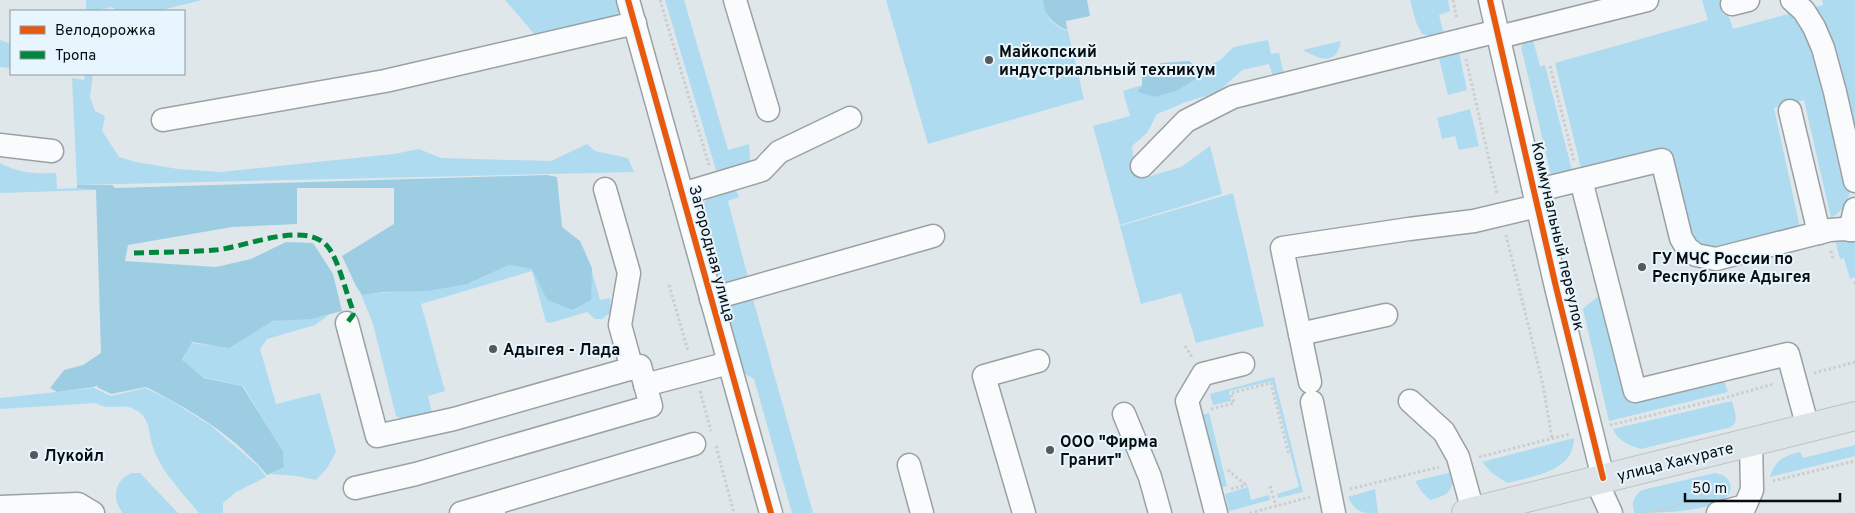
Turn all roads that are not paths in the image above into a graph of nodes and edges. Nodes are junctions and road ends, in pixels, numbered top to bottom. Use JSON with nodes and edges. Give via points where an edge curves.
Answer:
{"nodes":[{"id":1,"x":628,"y":0,"type":"edge"},
{"id":2,"x":735,"y":0,"type":"edge"},
{"id":3,"x":1490,"y":0,"type":"edge"},
{"id":4,"x":1648,"y":0,"type":"edge"},
{"id":5,"x":1792,"y":0,"type":"edge"},
{"id":6,"x":635,"y":23,"type":"junction"},
{"id":7,"x":1498,"y":34,"type":"junction"},
{"id":8,"x":768,"y":110,"type":"dead end"},
{"id":9,"x":1790,"y":111,"type":"dead end"},
{"id":10,"x":850,"y":118,"type":"dead end"},
{"id":11,"x":163,"y":120,"type":"dead end"},
{"id":12,"x":0,"y":145,"type":"edge"},
{"id":13,"x":52,"y":151,"type":"dead end"},
{"id":14,"x":1142,"y":166,"type":"dead end"},
{"id":15,"x":1580,"y":180,"type":"junction"},
{"id":16,"x":1855,"y":181,"type":"edge"},
{"id":17,"x":605,"y":189,"type":"dead end"},
{"id":18,"x":682,"y":194,"type":"junction"},
{"id":19,"x":1536,"y":199,"type":"junction"},
{"id":20,"x":1853,"y":223,"type":"edge"},
{"id":21,"x":1819,"y":233,"type":"junction"},
{"id":22,"x":933,"y":236,"type":"dead end"},
{"id":23,"x":711,"y":299,"type":"junction"},
{"id":24,"x":1386,"y":314,"type":"dead end"},
{"id":25,"x":347,"y":323,"type":"dead end"},
{"id":26,"x":1300,"y":334,"type":"junction"},
{"id":27,"x":1038,"y":361,"type":"dead end"},
{"id":28,"x":729,"y":363,"type":"junction"},
{"id":29,"x":1243,"y":364,"type":"dead end"},
{"id":30,"x":639,"y":377,"type":"junction"},
{"id":31,"x":1410,"y":401,"type":"dead end"},
{"id":32,"x":1124,"y":414,"type":"dead end"},
{"id":33,"x":1855,"y":416,"type":"edge"},
{"id":34,"x":1808,"y":428,"type":"junction"},
{"id":35,"x":1751,"y":442,"type":"junction"},
{"id":36,"x":694,"y":444,"type":"dead end"},
{"id":37,"x":910,"y":465,"type":"dead end"},
{"id":38,"x":1599,"y":479,"type":"junction"},
{"id":39,"x":355,"y":488,"type":"dead end"},
{"id":40,"x":1332,"y":503,"type":"edge"},
{"id":41,"x":0,"y":507,"type":"edge"},
{"id":42,"x":493,"y":508,"type":"edge"},
{"id":43,"x":1470,"y":512,"type":"edge"},
{"id":44,"x":93,"y":513,"type":"edge"},
{"id":45,"x":461,"y":513,"type":"edge"},
{"id":46,"x":771,"y":513,"type":"edge"},
{"id":47,"x":922,"y":513,"type":"edge"},
{"id":48,"x":1024,"y":513,"type":"edge"},
{"id":49,"x":1160,"y":513,"type":"edge"},
{"id":50,"x":1216,"y":513,"type":"edge"},
{"id":51,"x":1610,"y":513,"type":"edge"},
{"id":52,"x":1718,"y":513,"type":"edge"}],
"edges":[{"from":1,"to":6,"type":"street","name":"Загородная улица"},
{"from":2,"to":8,"type":"street"},
{"from":3,"to":7,"type":"street","name":"Коммунальный переулок"},
{"from":4,"to":7,"type":"street"},
{"from":5,"to":16,"type":"street","via":[[1804,11],[1823,48]]},
{"from":6,"to":11,"type":"street","via":[[385,81]]},
{"from":6,"to":18,"type":"street","name":"Загородная улица"},
{"from":7,"to":14,"type":"street","via":[[1233,97],[1186,121]]},
{"from":7,"to":19,"type":"street","name":"Коммунальный переулок"},
{"from":9,"to":21,"type":"street"},
{"from":10,"to":18,"type":"street","via":[[779,152],[762,170]]},
{"from":12,"to":13,"type":"street"},
{"from":15,"to":19,"type":"street"},
{"from":15,"to":21,"type":"street","via":[[1662,160],[1681,238],[1687,248],[1706,258],[1716,259]]},
{"from":15,"to":34,"type":"street","via":[[1636,391],[1788,354]]},
{"from":17,"to":30,"type":"street","via":[[629,272],[620,325]]},
{"from":18,"to":23,"type":"street","name":"Загородная улица"},
{"from":19,"to":26,"type":"street","via":[[1474,221],[1282,248]]},
{"from":19,"to":38,"type":"street","name":"Коммунальный переулок","via":[[1591,430]]},
{"from":20,"to":21,"type":"street"},
{"from":22,"to":23,"type":"street"},
{"from":23,"to":28,"type":"street","name":"Загородная улица"},
{"from":24,"to":26,"type":"street"},
{"from":25,"to":30,"type":"street","via":[[376,436]]},
{"from":26,"to":40,"type":"street"},
{"from":27,"to":48,"type":"street","via":[[984,376]]},
{"from":28,"to":30,"type":"street","via":[[694,372]]},
{"from":28,"to":46,"type":"street","name":"Загородная улица"},
{"from":29,"to":50,"type":"street","via":[[1202,374],[1187,401]]},
{"from":30,"to":39,"type":"street","via":[[651,406],[416,474]]},
{"from":31,"to":43,"type":"street","via":[[1444,432],[1459,462]]},
{"from":32,"to":49,"type":"street","via":[[1150,477]]},
{"from":33,"to":34,"type":"main road","name":"улица Хакурате"},
{"from":34,"to":35,"type":"main road","name":"улица Хакурате"},
{"from":35,"to":38,"type":"main road","name":"улица Хакурате"},
{"from":35,"to":52,"type":"street","via":[[1752,490],[1745,506]]},
{"from":36,"to":42,"type":"street"},
{"from":37,"to":47,"type":"street"},
{"from":38,"to":43,"type":"main road","name":"улица Хакурате"},
{"from":38,"to":51,"type":"street","name":"Коммунальный переулок"},
{"from":41,"to":44,"type":"street","via":[[78,504]]},
{"from":42,"to":45,"type":"street"}]}
